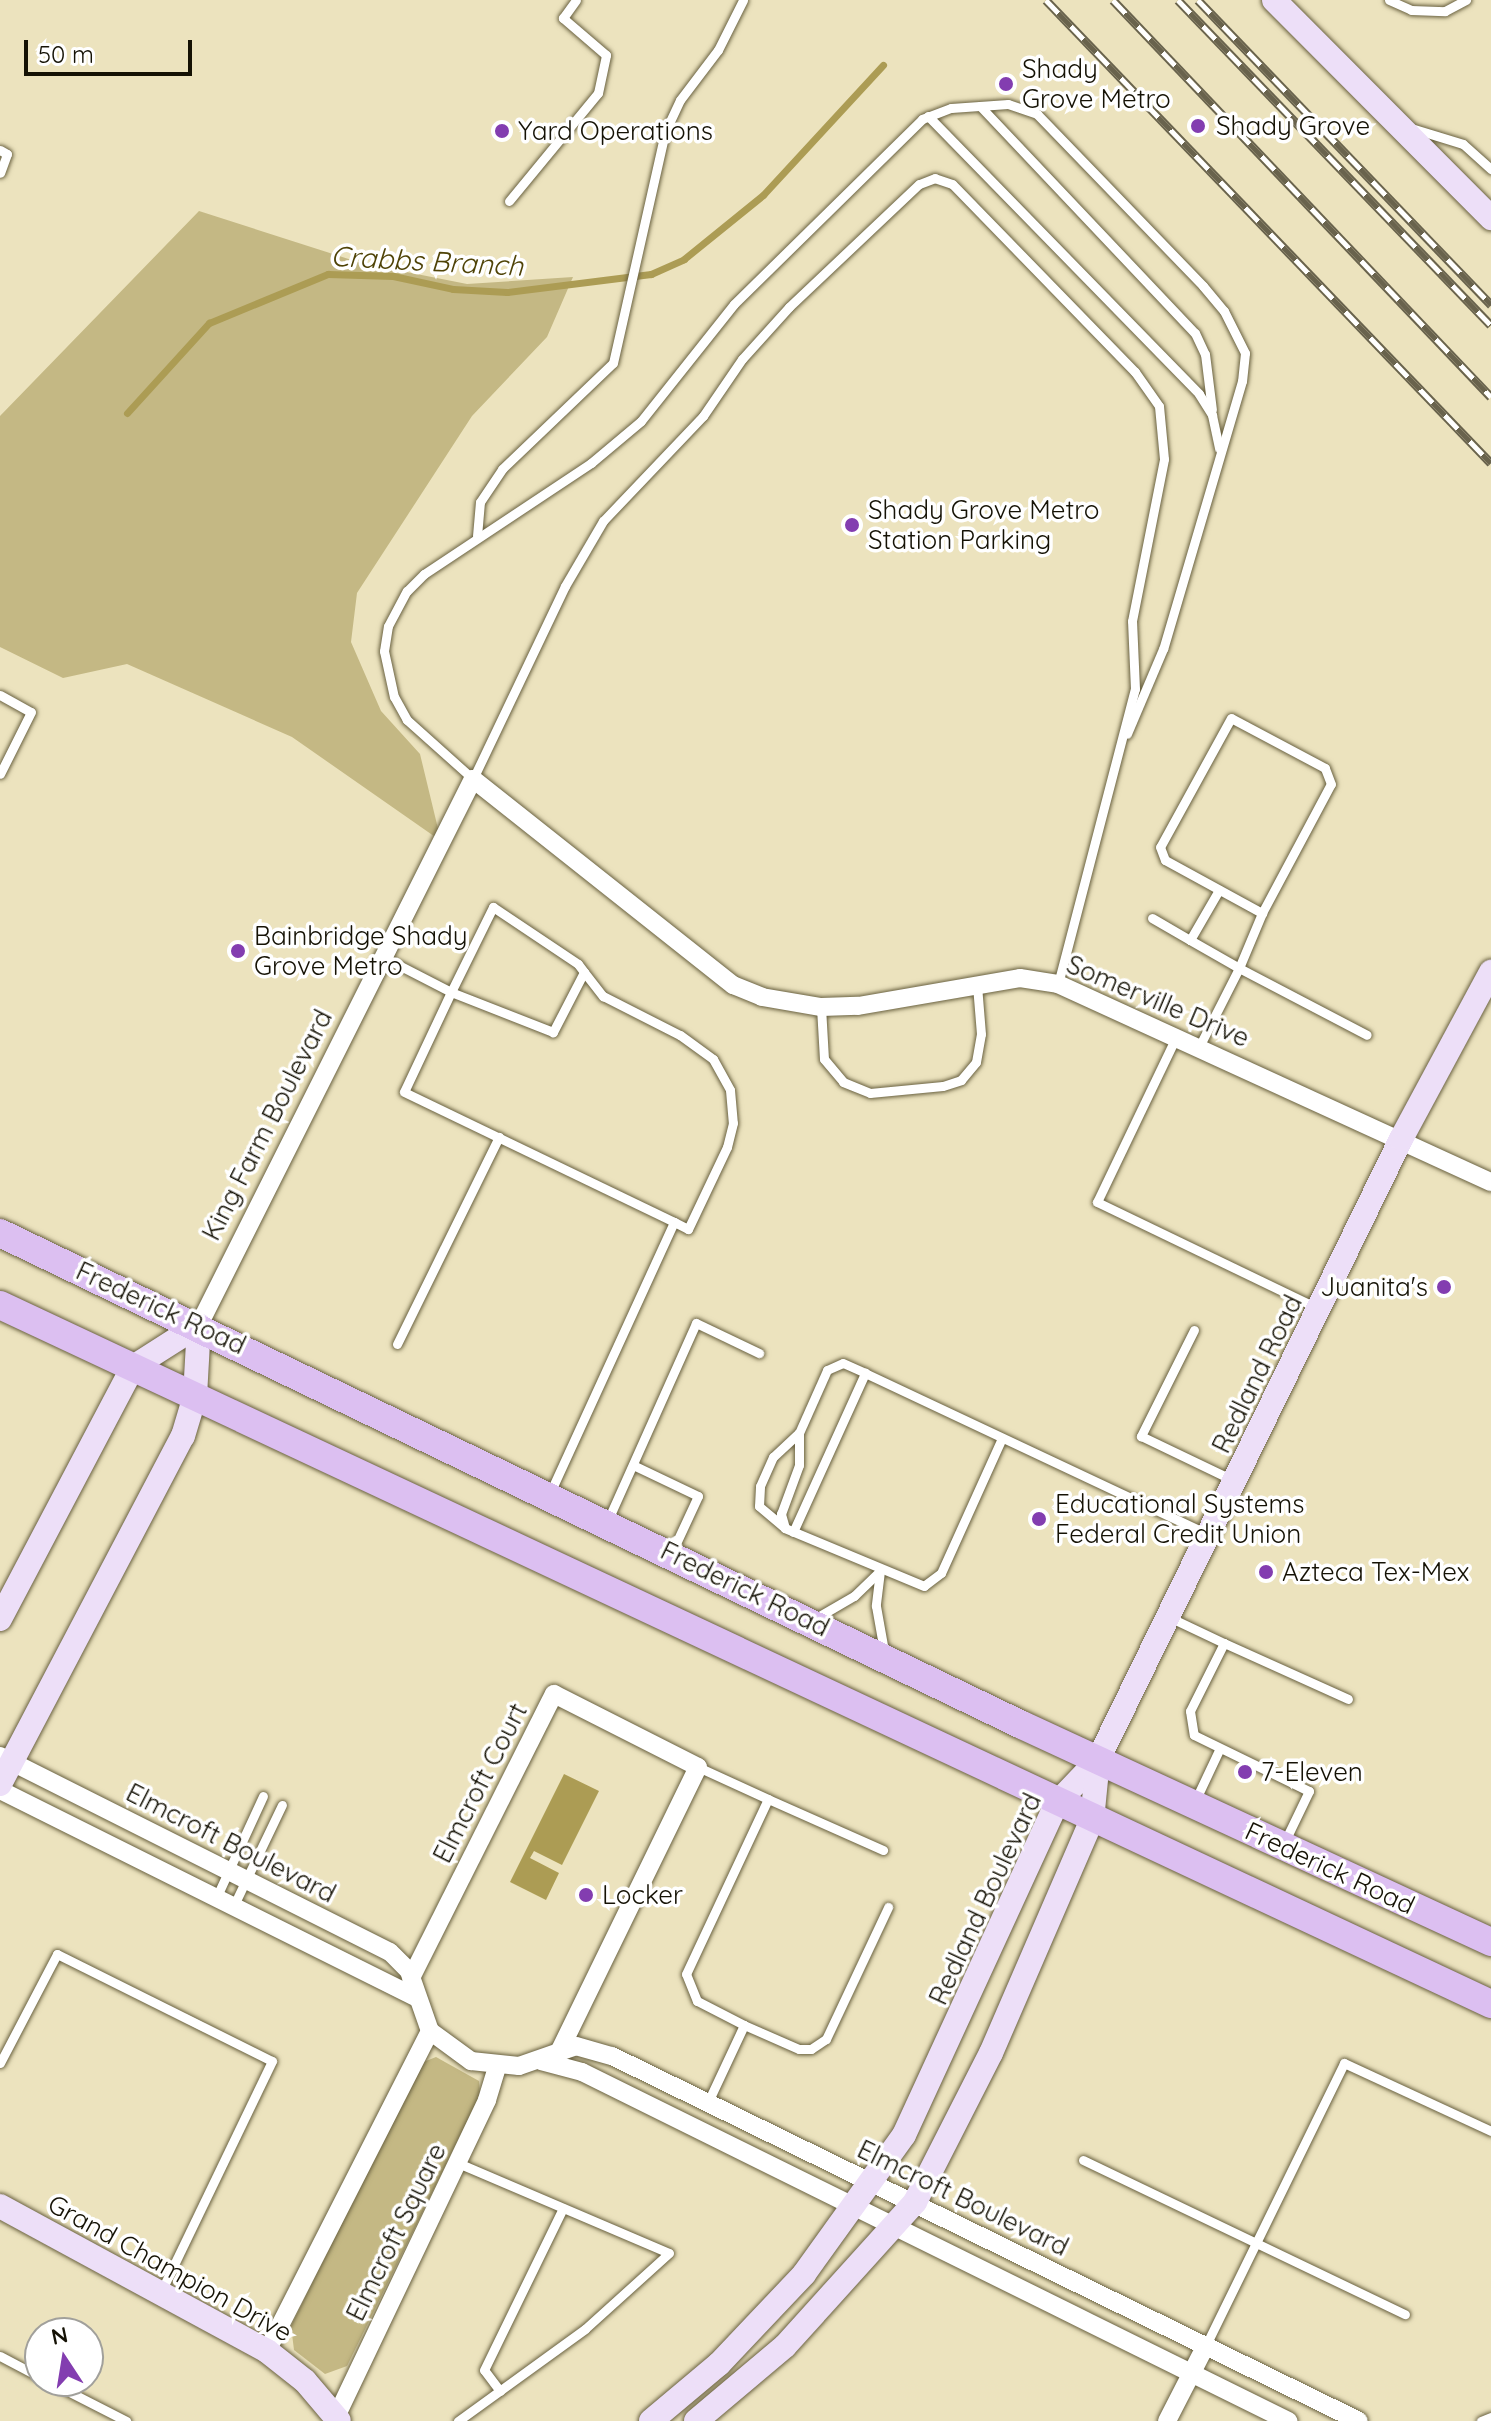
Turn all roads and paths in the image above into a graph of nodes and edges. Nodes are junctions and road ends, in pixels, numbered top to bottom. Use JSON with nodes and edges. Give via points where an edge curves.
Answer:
{"nodes":[{"id":1,"x":576,"y":0,"type":"edge"},
{"id":2,"x":743,"y":0,"type":"edge"},
{"id":3,"x":1274,"y":0,"type":"edge"},
{"id":4,"x":1389,"y":0,"type":"edge"},
{"id":5,"x":1466,"y":0,"type":"edge"},
{"id":6,"x":980,"y":106,"type":"junction"},
{"id":7,"x":928,"y":116,"type":"junction"},
{"id":8,"x":1404,"y":126,"type":"junction"},
{"id":9,"x":0,"y":150,"type":"edge"},
{"id":10,"x":1491,"y":169,"type":"edge"},
{"id":11,"x":0,"y":173,"type":"edge"},
{"id":12,"x":509,"y":201,"type":"dead end"},
{"id":13,"x":1491,"y":218,"type":"edge"},
{"id":14,"x":1212,"y":415,"type":"junction"},
{"id":15,"x":1219,"y":452,"type":"junction"},
{"id":16,"x":477,"y":536,"type":"junction"},
{"id":17,"x":0,"y":695,"type":"edge"},
{"id":18,"x":1127,"y":734,"type":"junction"},
{"id":19,"x":0,"y":774,"type":"edge"},
{"id":20,"x":473,"y":779,"type":"junction"},
{"id":21,"x":1219,"y":890,"type":"junction"},
{"id":22,"x":1262,"y":913,"type":"junction"},
{"id":23,"x":1152,"y":918,"type":"dead end"},
{"id":24,"x":1190,"y":940,"type":"junction"},
{"id":25,"x":383,"y":957,"type":"junction"},
{"id":26,"x":1239,"y":968,"type":"junction"},
{"id":27,"x":584,"y":972,"type":"junction"},
{"id":28,"x":1491,"y":972,"type":"edge"},
{"id":29,"x":1058,"y":984,"type":"junction"},
{"id":30,"x":977,"y":985,"type":"junction"},
{"id":31,"x":451,"y":992,"type":"junction"},
{"id":32,"x":821,"y":1007,"type":"junction"},
{"id":33,"x":1177,"y":1035,"type":"junction"},
{"id":34,"x":1367,"y":1035,"type":"dead end"},
{"id":35,"x":1200,"y":1045,"type":"junction"},
{"id":36,"x":499,"y":1137,"type":"junction"},
{"id":37,"x":1401,"y":1139,"type":"junction"},
{"id":38,"x":1491,"y":1182,"type":"edge"},
{"id":39,"x":674,"y":1222,"type":"junction"},
{"id":40,"x":0,"y":1233,"type":"edge"},
{"id":41,"x":0,"y":1305,"type":"edge"},
{"id":42,"x":1319,"y":1309,"type":"junction"},
{"id":43,"x":199,"y":1325,"type":"junction"},
{"id":44,"x":1194,"y":1330,"type":"dead end"},
{"id":45,"x":397,"y":1344,"type":"dead end"},
{"id":46,"x":759,"y":1353,"type":"dead end"},
{"id":47,"x":133,"y":1367,"type":"junction"},
{"id":48,"x":865,"y":1373,"type":"junction"},
{"id":49,"x":195,"y":1396,"type":"junction"},
{"id":50,"x":799,"y":1433,"type":"junction"},
{"id":51,"x":1002,"y":1438,"type":"junction"},
{"id":52,"x":633,"y":1465,"type":"junction"},
{"id":53,"x":1237,"y":1481,"type":"junction"},
{"id":54,"x":549,"y":1495,"type":"junction"},
{"id":55,"x":607,"y":1522,"type":"junction"},
{"id":56,"x":789,"y":1530,"type":"junction"},
{"id":57,"x":1210,"y":1535,"type":"junction"},
{"id":58,"x":672,"y":1552,"type":"junction"},
{"id":59,"x":880,"y":1571,"type":"junction"},
{"id":60,"x":1170,"y":1618,"type":"junction"},
{"id":61,"x":0,"y":1619,"type":"edge"},
{"id":62,"x":810,"y":1621,"type":"junction"},
{"id":63,"x":1224,"y":1643,"type":"junction"},
{"id":64,"x":887,"y":1658,"type":"junction"},
{"id":65,"x":1348,"y":1699,"type":"dead end"},
{"id":66,"x":1219,"y":1750,"type":"junction"},
{"id":67,"x":5,"y":1758,"type":"edge"},
{"id":68,"x":1098,"y":1760,"type":"junction"},
{"id":69,"x":698,"y":1767,"type":"junction"},
{"id":70,"x":0,"y":1784,"type":"edge"},
{"id":71,"x":0,"y":1790,"type":"edge"},
{"id":72,"x":263,"y":1796,"type":"dead end"},
{"id":73,"x":768,"y":1799,"type":"junction"},
{"id":74,"x":1057,"y":1803,"type":"junction"},
{"id":75,"x":282,"y":1805,"type":"dead end"},
{"id":76,"x":1193,"y":1805,"type":"junction"},
{"id":77,"x":1092,"y":1820,"type":"junction"},
{"id":78,"x":1283,"y":1846,"type":"junction"},
{"id":79,"x":883,"y":1850,"type":"dead end"},
{"id":80,"x":238,"y":1875,"type":"junction"},
{"id":81,"x":217,"y":1896,"type":"junction"},
{"id":82,"x":234,"y":1905,"type":"junction"},
{"id":83,"x":888,"y":1907,"type":"dead end"},
{"id":84,"x":1491,"y":1942,"type":"edge"},
{"id":85,"x":413,"y":1987,"type":"junction"},
{"id":86,"x":1491,"y":2004,"type":"edge"},
{"id":87,"x":744,"y":2025,"type":"junction"},
{"id":88,"x":430,"y":2031,"type":"junction"},
{"id":89,"x":560,"y":2050,"type":"junction"},
{"id":90,"x":541,"y":2061,"type":"junction"},
{"id":91,"x":0,"y":2063,"type":"edge"},
{"id":92,"x":497,"y":2067,"type":"junction"},
{"id":93,"x":708,"y":2102,"type":"junction"},
{"id":94,"x":1491,"y":2131,"type":"edge"},
{"id":95,"x":1083,"y":2160,"type":"dead end"},
{"id":96,"x":458,"y":2163,"type":"junction"},
{"id":97,"x":872,"y":2182,"type":"junction"},
{"id":98,"x":915,"y":2202,"type":"junction"},
{"id":99,"x":0,"y":2206,"type":"edge"},
{"id":100,"x":563,"y":2208,"type":"junction"},
{"id":101,"x":855,"y":2208,"type":"junction"},
{"id":102,"x":894,"y":2228,"type":"junction"},
{"id":103,"x":1254,"y":2243,"type":"junction"},
{"id":104,"x":161,"y":2292,"type":"junction"},
{"id":105,"x":1405,"y":2314,"type":"dead end"},
{"id":106,"x":1206,"y":2345,"type":"junction"},
{"id":107,"x":267,"y":2351,"type":"junction"},
{"id":108,"x":0,"y":2356,"type":"edge"},
{"id":109,"x":24,"y":2369,"type":"edge"},
{"id":110,"x":1193,"y":2372,"type":"junction"},
{"id":111,"x":500,"y":2391,"type":"junction"},
{"id":112,"x":79,"y":2397,"type":"edge"},
{"id":113,"x":1491,"y":2417,"type":"edge"},
{"id":114,"x":338,"y":2419,"type":"edge"},
{"id":115,"x":126,"y":2421,"type":"edge"},
{"id":116,"x":458,"y":2421,"type":"edge"},
{"id":117,"x":651,"y":2421,"type":"edge"},
{"id":118,"x":696,"y":2421,"type":"edge"},
{"id":119,"x":1167,"y":2421,"type":"edge"},
{"id":120,"x":1288,"y":2421,"type":"edge"},
{"id":121,"x":1359,"y":2421,"type":"edge"},
{"id":122,"x":1481,"y":2421,"type":"edge"}],
"edges":[{"from":1,"to":12,"type":"lane","via":[[563,18],[606,55],[598,93]]},
{"from":2,"to":16,"type":"lane","via":[[718,50],[671,115],[622,331],[606,375],[502,469],[475,517]]},
{"from":3,"to":8,"type":"main road"},
{"from":4,"to":5,"type":"lane","via":[[1411,10],[1445,11]]},
{"from":6,"to":7,"type":"lane"},
{"from":6,"to":14,"type":"lane","via":[[1195,333],[1205,354]]},
{"from":6,"to":15,"type":"lane","via":[[1008,104],[1037,114],[1224,311],[1245,353],[1242,381]]},
{"from":7,"to":14,"type":"lane","via":[[1199,394]]},
{"from":7,"to":16,"type":"lane","via":[[734,304],[641,421],[591,463]]},
{"from":8,"to":10,"type":"lane","via":[[1463,144]]},
{"from":8,"to":13,"type":"main road"},
{"from":9,"to":11,"type":"lane","via":[[7,154]]},
{"from":14,"to":15,"type":"lane"},
{"from":15,"to":18,"type":"lane","via":[[1163,649]]},
{"from":16,"to":20,"type":"lane","via":[[407,591],[388,626],[384,651],[390,685],[407,720]]},
{"from":17,"to":19,"type":"lane","via":[[31,712]]},
{"from":18,"to":20,"type":"lane","via":[[1135,689],[1132,621],[1163,474],[1159,406],[1135,372],[952,184],[935,178],[919,184],[762,335],[703,416],[603,521],[565,586]]},
{"from":18,"to":29,"type":"lane"},
{"from":20,"to":25,"type":"street","name":"King Farm Boulevard"},
{"from":20,"to":32,"type":"street","name":"Somerville Drive","via":[[733,985],[762,997]]},
{"from":21,"to":22,"type":"lane"},
{"from":21,"to":22,"type":"lane","via":[[1165,860],[1160,847],[1231,718],[1325,768],[1331,784]]},
{"from":21,"to":24,"type":"lane"},
{"from":22,"to":26,"type":"lane"},
{"from":23,"to":24,"type":"lane"},
{"from":24,"to":26,"type":"lane"},
{"from":25,"to":31,"type":"lane"},
{"from":25,"to":43,"type":"street","name":"King Farm Boulevard"},
{"from":26,"to":34,"type":"lane"},
{"from":26,"to":35,"type":"lane"},
{"from":27,"to":31,"type":"lane","via":[[553,1032]]},
{"from":27,"to":31,"type":"lane","via":[[493,907]]},
{"from":27,"to":39,"type":"lane","via":[[603,996],[699,1047],[727,1082],[733,1107],[727,1147],[688,1229]]},
{"from":28,"to":37,"type":"main road","name":"Redland Road"},
{"from":29,"to":30,"type":"street","name":"Somerville Drive","via":[[1020,978]]},
{"from":29,"to":33,"type":"street","name":"Somerville Drive"},
{"from":30,"to":32,"type":"street","name":"Somerville Drive","via":[[858,1006]]},
{"from":30,"to":32,"type":"lane","via":[[981,1034],[976,1062],[961,1080],[943,1086],[870,1093],[843,1082],[824,1059]]},
{"from":31,"to":36,"type":"lane","via":[[404,1092]]},
{"from":33,"to":35,"type":"street","name":"Somerville Drive"},
{"from":33,"to":42,"type":"lane","via":[[1097,1202]]},
{"from":35,"to":37,"type":"street","name":"Somerville Drive"},
{"from":36,"to":39,"type":"lane"},
{"from":36,"to":45,"type":"lane"},
{"from":37,"to":38,"type":"street","name":"Somerville Drive"},
{"from":37,"to":42,"type":"main road","name":"Redland Road"},
{"from":39,"to":54,"type":"lane"},
{"from":40,"to":43,"type":"main road","name":"Frederick Road"},
{"from":41,"to":47,"type":"main road"},
{"from":42,"to":53,"type":"main road","name":"Redland Road"},
{"from":43,"to":47,"type":"main road"},
{"from":43,"to":49,"type":"main road","name":"King Farm Boulevard"},
{"from":43,"to":54,"type":"main road","name":"Frederick Road"},
{"from":44,"to":53,"type":"lane","via":[[1141,1436]]},
{"from":46,"to":52,"type":"lane","via":[[696,1323]]},
{"from":47,"to":49,"type":"main road"},
{"from":47,"to":61,"type":"main road"},
{"from":48,"to":50,"type":"lane","via":[[843,1363],[831,1366]]},
{"from":48,"to":51,"type":"lane"},
{"from":48,"to":56,"type":"lane"},
{"from":49,"to":67,"type":"main road","name":"King Farm Boulevard","via":[[183,1436]]},
{"from":49,"to":74,"type":"main road"},
{"from":50,"to":56,"type":"lane","via":[[799,1465],[781,1514]]},
{"from":50,"to":56,"type":"lane","via":[[777,1451],[758,1493],[764,1514]]},
{"from":51,"to":57,"type":"lane"},
{"from":51,"to":59,"type":"lane","via":[[933,1582],[913,1585]]},
{"from":52,"to":55,"type":"lane"},
{"from":52,"to":58,"type":"lane","via":[[698,1496]]},
{"from":53,"to":57,"type":"main road","name":"Redland Road"},
{"from":54,"to":55,"type":"main road","name":"Frederick Road"},
{"from":55,"to":58,"type":"main road","name":"Frederick Road"},
{"from":56,"to":59,"type":"lane"},
{"from":57,"to":60,"type":"main road","name":"Redland Road"},
{"from":58,"to":62,"type":"main road","name":"Frederick Road"},
{"from":59,"to":62,"type":"lane","via":[[854,1596]]},
{"from":59,"to":64,"type":"lane","via":[[876,1606]]},
{"from":60,"to":63,"type":"lane"},
{"from":60,"to":68,"type":"main road","name":"Redland Road"},
{"from":62,"to":64,"type":"main road","name":"Frederick Road"},
{"from":63,"to":65,"type":"lane"},
{"from":63,"to":66,"type":"lane","via":[[1189,1721],[1194,1735]]},
{"from":64,"to":68,"type":"main road","name":"Frederick Road"},
{"from":66,"to":76,"type":"lane"},
{"from":66,"to":78,"type":"lane","via":[[1309,1791]]},
{"from":67,"to":70,"type":"main road","name":"King Farm Boulevard"},
{"from":67,"to":80,"type":"street","name":"Elmcroft Boulevard"},
{"from":68,"to":74,"type":"main road","name":"Redland Boulevard"},
{"from":68,"to":76,"type":"main road","name":"Frederick Road"},
{"from":68,"to":77,"type":"main road"},
{"from":69,"to":73,"type":"lane"},
{"from":69,"to":85,"type":"street","name":"Elmcroft Court","via":[[554,1694]]},
{"from":69,"to":89,"type":"street"},
{"from":71,"to":81,"type":"street","name":"Elmcroft Boulevard"},
{"from":72,"to":80,"type":"lane"},
{"from":73,"to":79,"type":"lane"},
{"from":73,"to":87,"type":"lane","via":[[686,1974],[697,2001]]},
{"from":74,"to":77,"type":"main road"},
{"from":74,"to":97,"type":"main road","name":"Redland Boulevard","via":[[910,2122]]},
{"from":75,"to":80,"type":"lane"},
{"from":76,"to":78,"type":"main road","name":"Frederick Road"},
{"from":77,"to":86,"type":"main road"},
{"from":77,"to":98,"type":"main road","via":[[991,2053]]},
{"from":78,"to":84,"type":"main road","name":"Frederick Road"},
{"from":80,"to":81,"type":"lane"},
{"from":80,"to":82,"type":"lane"},
{"from":80,"to":85,"type":"street","name":"Elmcroft Boulevard","via":[[390,1952],[403,1962]]},
{"from":81,"to":82,"type":"street","name":"Elmcroft Boulevard"},
{"from":82,"to":85,"type":"street","name":"Elmcroft Boulevard"},
{"from":83,"to":87,"type":"lane","via":[[826,2039],[811,2049],[799,2049]]},
{"from":85,"to":88,"type":"street","name":"Elmcroft Boulevard"},
{"from":87,"to":93,"type":"lane"},
{"from":88,"to":92,"type":"street","name":"Elmcroft Boulevard","via":[[460,2055]]},
{"from":88,"to":107,"type":"street"},
{"from":89,"to":90,"type":"street","name":"Elmcroft Boulevard"},
{"from":89,"to":93,"type":"street","name":"Elmcroft Boulevard","via":[[576,2046],[612,2056]]},
{"from":90,"to":92,"type":"street","name":"Elmcroft Boulevard"},
{"from":90,"to":101,"type":"street","name":"Elmcroft Boulevard","via":[[582,2072]]},
{"from":91,"to":104,"type":"lane","via":[[57,1954],[272,2061]]},
{"from":92,"to":96,"type":"street","name":"Elmcroft Square"},
{"from":93,"to":97,"type":"street","name":"Elmcroft Boulevard"},
{"from":94,"to":103,"type":"lane","via":[[1344,2063]]},
{"from":95,"to":103,"type":"lane"},
{"from":96,"to":100,"type":"lane"},
{"from":96,"to":114,"type":"street","name":"Elmcroft Square"},
{"from":97,"to":98,"type":"street","name":"Elmcroft Boulevard"},
{"from":97,"to":101,"type":"main road","name":"Redland Boulevard"},
{"from":98,"to":102,"type":"main road"},
{"from":98,"to":106,"type":"street","name":"Elmcroft Boulevard"},
{"from":99,"to":104,"type":"main road","name":"Grand Champion Drive"},
{"from":100,"to":111,"type":"lane","via":[[484,2370]]},
{"from":100,"to":111,"type":"lane","via":[[669,2253],[585,2329]]},
{"from":101,"to":102,"type":"street","name":"Elmcroft Boulevard"},
{"from":101,"to":117,"type":"main road","name":"Redland Boulevard","via":[[751,2332]]},
{"from":102,"to":110,"type":"street","name":"Elmcroft Boulevard"},
{"from":102,"to":118,"type":"main road","via":[[785,2346]]},
{"from":103,"to":105,"type":"lane"},
{"from":103,"to":106,"type":"lane"},
{"from":104,"to":107,"type":"main road","name":"Grand Champion Drive"},
{"from":106,"to":110,"type":"street"},
{"from":106,"to":121,"type":"street","name":"Elmcroft Boulevard"},
{"from":107,"to":114,"type":"main road","name":"Grand Champion Drive","via":[[305,2381]]},
{"from":108,"to":109,"type":"lane"},
{"from":110,"to":119,"type":"street"},
{"from":110,"to":120,"type":"street","name":"Elmcroft Boulevard"},
{"from":111,"to":116,"type":"lane"},
{"from":112,"to":115,"type":"lane"},
{"from":113,"to":122,"type":"lane"}]}
